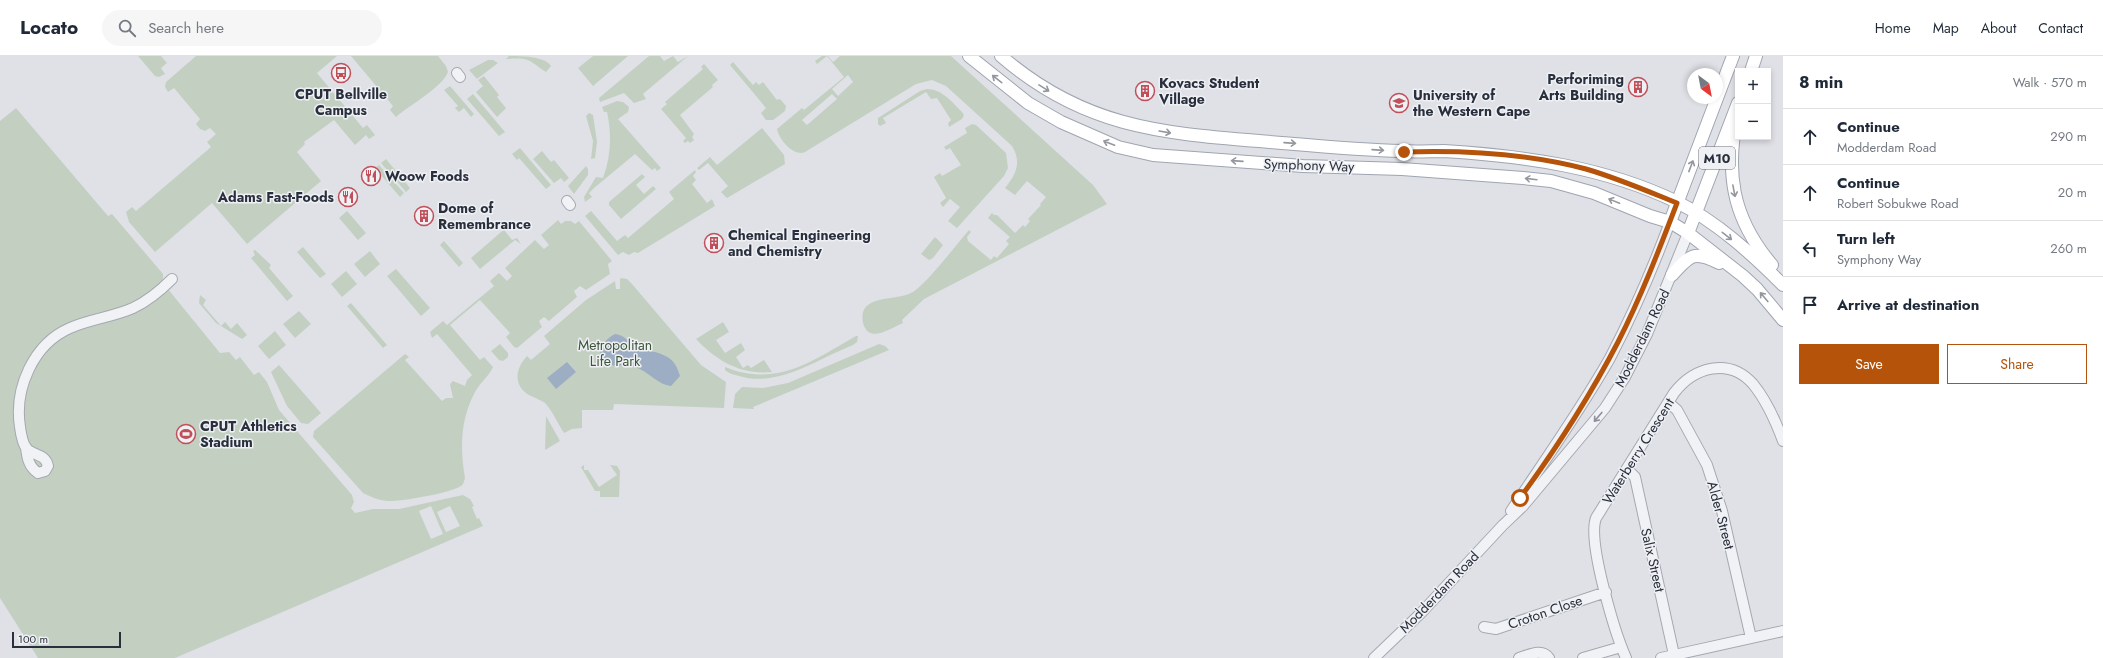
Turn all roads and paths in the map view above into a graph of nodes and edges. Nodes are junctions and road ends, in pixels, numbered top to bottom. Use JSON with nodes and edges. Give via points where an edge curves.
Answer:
{"nodes":[{"id":1,"x":969,"y":56,"type":"edge"},
{"id":2,"x":1001,"y":56,"type":"edge"},
{"id":3,"x":1733,"y":56,"type":"edge"},
{"id":4,"x":1756,"y":56,"type":"edge"},
{"id":5,"x":1751,"y":68,"type":"edge"},
{"id":6,"x":1723,"y":82,"type":"edge"},
{"id":7,"x":1715,"y":104,"type":"edge"},
{"id":8,"x":1738,"y":104,"type":"edge"},
{"id":9,"x":1735,"y":129,"type":"edge"},
{"id":10,"x":1677,"y":203,"type":"junction"},
{"id":11,"x":1695,"y":214,"type":"junction"},
{"id":12,"x":1670,"y":222,"type":"junction"},
{"id":13,"x":1688,"y":233,"type":"junction"},
{"id":14,"x":1672,"y":275,"type":"junction"},
{"id":15,"x":1743,"y":276,"type":"junction"},
{"id":16,"x":172,"y":279,"type":"dead end"},
{"id":17,"x":1783,"y":279,"type":"edge"},
{"id":18,"x":1783,"y":285,"type":"edge"},
{"id":19,"x":1783,"y":320,"type":"edge"},
{"id":20,"x":1669,"y":403,"type":"junction"},
{"id":21,"x":1783,"y":441,"type":"edge"},
{"id":22,"x":26,"y":447,"type":"dead end"},
{"id":23,"x":1627,"y":469,"type":"junction"},
{"id":24,"x":1503,"y":525,"type":"junction"},
{"id":25,"x":1606,"y":592,"type":"junction"},
{"id":26,"x":1484,"y":627,"type":"dead end"},
{"id":27,"x":1783,"y":631,"type":"edge"},
{"id":28,"x":1750,"y":638,"type":"junction"},
{"id":29,"x":1621,"y":648,"type":"junction"},
{"id":30,"x":1674,"y":654,"type":"junction"},
{"id":31,"x":1374,"y":658,"type":"edge"},
{"id":32,"x":1519,"y":658,"type":"edge"},
{"id":33,"x":1549,"y":658,"type":"edge"},
{"id":34,"x":1583,"y":658,"type":"edge"},
{"id":35,"x":1626,"y":658,"type":"edge"},
{"id":36,"x":1661,"y":658,"type":"edge"}],
"edges":[{"from":12,"to":1,"type":"main road","name":"Symphony Way","one_way":true,"via":[[1594,193],[1530,179],[1402,169],[1303,166],[1139,152],[1111,144],[1061,122],[1028,103]]},
{"from":2,"to":10,"type":"main road","name":"Symphony Way","one_way":true,"via":[[1034,82],[1068,101],[1102,116],[1140,127],[1174,134],[1404,152],[1443,151],[1533,160],[1602,174]]},
{"from":3,"to":6,"type":"main road","number":"M10"},
{"from":4,"to":5,"type":"main road"},
{"from":10,"to":7,"type":"main road","number":"M10","one_way":true},
{"from":8,"to":11,"type":"main road","number":"M10"},
{"from":9,"to":17,"type":"main road","one_way":true,"via":[[1731,152],[1735,197],[1754,242]]},
{"from":10,"to":11,"type":"main road","name":"Symphony Way"},
{"from":10,"to":12,"type":"main road","number":"M10"},
{"from":11,"to":13,"type":"main road","number":"M10"},
{"from":11,"to":18,"type":"main road","name":"Symphony Way","one_way":true,"via":[[1740,246]]},
{"from":12,"to":13,"type":"main road","name":"Symphony Way"},
{"from":12,"to":24,"type":"street","name":"Modderdam Road","via":[[1638,299],[1609,358],[1554,449]]},
{"from":13,"to":14,"type":"street","name":"Modderdam Road"},
{"from":13,"to":15,"type":"main road","name":"Symphony Way"},
{"from":14,"to":15,"type":"main road","via":[[1686,260],[1695,255],[1708,257]]},
{"from":14,"to":24,"type":"street","name":"Modderdam Road","one_way":true,"via":[[1647,334],[1606,408],[1538,489]]},
{"from":19,"to":15,"type":"main road","one_way":true},
{"from":16,"to":22,"type":"street","via":[[150,298],[134,307],[69,328],[44,347],[22,385],[19,417]]},
{"from":20,"to":21,"type":"street","name":"Waterberry Crescent","via":[[1683,383],[1700,371],[1717,368],[1735,372],[1744,377],[1758,392]]},
{"from":20,"to":23,"type":"street","name":"Waterberry Crescent"},
{"from":20,"to":28,"type":"street","name":"Alder Street","via":[[1678,410],[1707,465],[1722,511]]},
{"from":23,"to":25,"type":"street","name":"Waterberry Crescent","via":[[1594,525],[1595,542]]},
{"from":23,"to":30,"type":"street","name":"Salix Street","via":[[1635,477]]},
{"from":24,"to":31,"type":"street","name":"Modderdam Road"},
{"from":25,"to":26,"type":"street","name":"Croton Close","via":[[1496,629]]},
{"from":25,"to":29,"type":"street","name":"Waterberry Crescent"},
{"from":27,"to":28,"type":"street"},
{"from":28,"to":30,"type":"street"},
{"from":29,"to":34,"type":"street"},
{"from":29,"to":35,"type":"street","name":"Waterberry Crescent"},
{"from":30,"to":36,"type":"street"},
{"from":32,"to":33,"type":"street","via":[[1539,653]]}]}
